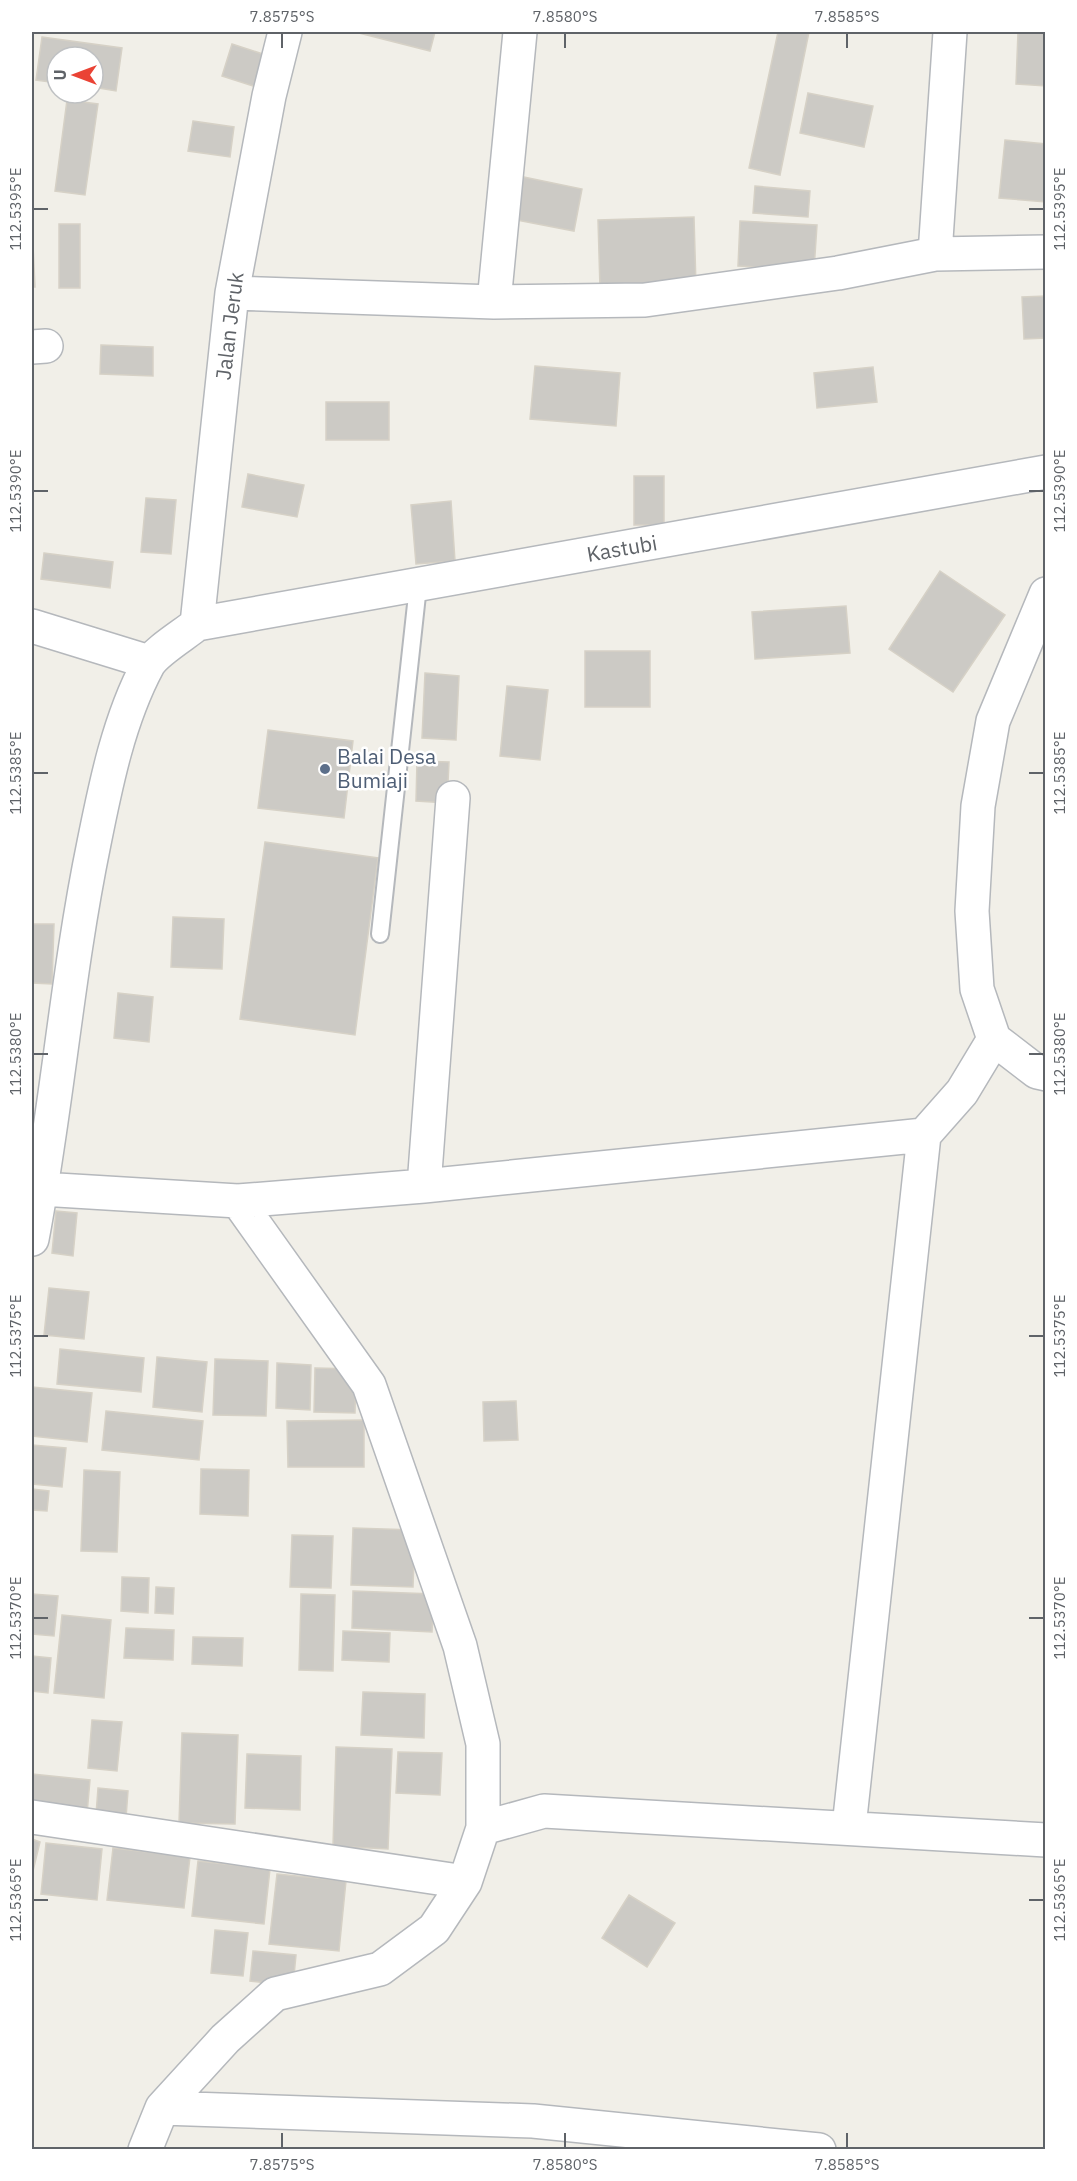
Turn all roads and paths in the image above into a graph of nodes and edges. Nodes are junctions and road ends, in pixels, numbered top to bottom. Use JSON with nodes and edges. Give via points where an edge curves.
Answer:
{"nodes":[{"id":1,"x":285,"y":32,"type":"edge"},
{"id":2,"x":520,"y":32,"type":"edge"},
{"id":3,"x":950,"y":32,"type":"edge"},
{"id":4,"x":1046,"y":252,"type":"edge"},
{"id":5,"x":935,"y":254,"type":"junction"},
{"id":6,"x":232,"y":294,"type":"junction"},
{"id":7,"x":494,"y":302,"type":"junction"},
{"id":8,"x":1046,"y":472,"type":"edge"},
{"id":9,"x":418,"y":586,"type":"junction"},
{"id":10,"x":1046,"y":594,"type":"edge"},
{"id":11,"x":197,"y":624,"type":"junction"},
{"id":12,"x":32,"y":626,"type":"edge"},
{"id":13,"x":149,"y":662,"type":"junction"},
{"id":14,"x":453,"y":798,"type":"dead end"},
{"id":15,"x":380,"y":934,"type":"dead end"},
{"id":16,"x":994,"y":1039,"type":"junction"},
{"id":17,"x":1046,"y":1074,"type":"edge"},
{"id":18,"x":924,"y":1135,"type":"junction"},
{"id":19,"x":424,"y":1186,"type":"junction"},
{"id":20,"x":41,"y":1189,"type":"junction"},
{"id":21,"x":238,"y":1201,"type":"junction"},
{"id":22,"x":32,"y":1239,"type":"edge"},
{"id":23,"x":32,"y":1817,"type":"edge"},
{"id":24,"x":849,"y":1827,"type":"junction"},
{"id":25,"x":483,"y":1828,"type":"junction"},
{"id":26,"x":1046,"y":1840,"type":"edge"},
{"id":27,"x":465,"y":1882,"type":"junction"},
{"id":28,"x":162,"y":2108,"type":"junction"},
{"id":29,"x":145,"y":2150,"type":"edge"},
{"id":30,"x":819,"y":2150,"type":"edge"}],
"edges":[{"from":1,"to":6,"type":"street","name":"Jalan Jeruk"},
{"from":2,"to":7,"type":"street"},
{"from":3,"to":5,"type":"street"},
{"from":4,"to":5,"type":"street"},
{"from":5,"to":7,"type":"street","via":[[838,273],[645,300]]},
{"from":6,"to":7,"type":"street"},
{"from":6,"to":11,"type":"street","name":"Jalan Jeruk"},
{"from":8,"to":9,"type":"street","name":"Kastubi"},
{"from":9,"to":11,"type":"street","name":"Kastubi"},
{"from":9,"to":15,"type":"lane"},
{"from":10,"to":16,"type":"street","via":[[993,721],[978,806],[972,911],[977,988]]},
{"from":11,"to":13,"type":"street"},
{"from":12,"to":13,"type":"street"},
{"from":13,"to":20,"type":"street","via":[[127,715],[105,787],[82,901]]},
{"from":14,"to":19,"type":"street"},
{"from":16,"to":17,"type":"street","via":[[1037,1072]]},
{"from":16,"to":18,"type":"street","via":[[962,1092]]},
{"from":18,"to":19,"type":"street"},
{"from":18,"to":24,"type":"street"},
{"from":19,"to":21,"type":"street"},
{"from":20,"to":21,"type":"street"},
{"from":20,"to":22,"type":"street"},
{"from":21,"to":25,"type":"street","via":[[369,1385],[460,1646],[483,1744]]},
{"from":23,"to":27,"type":"street"},
{"from":24,"to":25,"type":"street","via":[[544,1811]]},
{"from":24,"to":26,"type":"street"},
{"from":25,"to":27,"type":"street"},
{"from":27,"to":28,"type":"street","via":[[434,1929],[380,1969],[275,1994],[225,2039]]},
{"from":28,"to":29,"type":"street"},
{"from":28,"to":30,"type":"street","via":[[533,2121]]}]}
